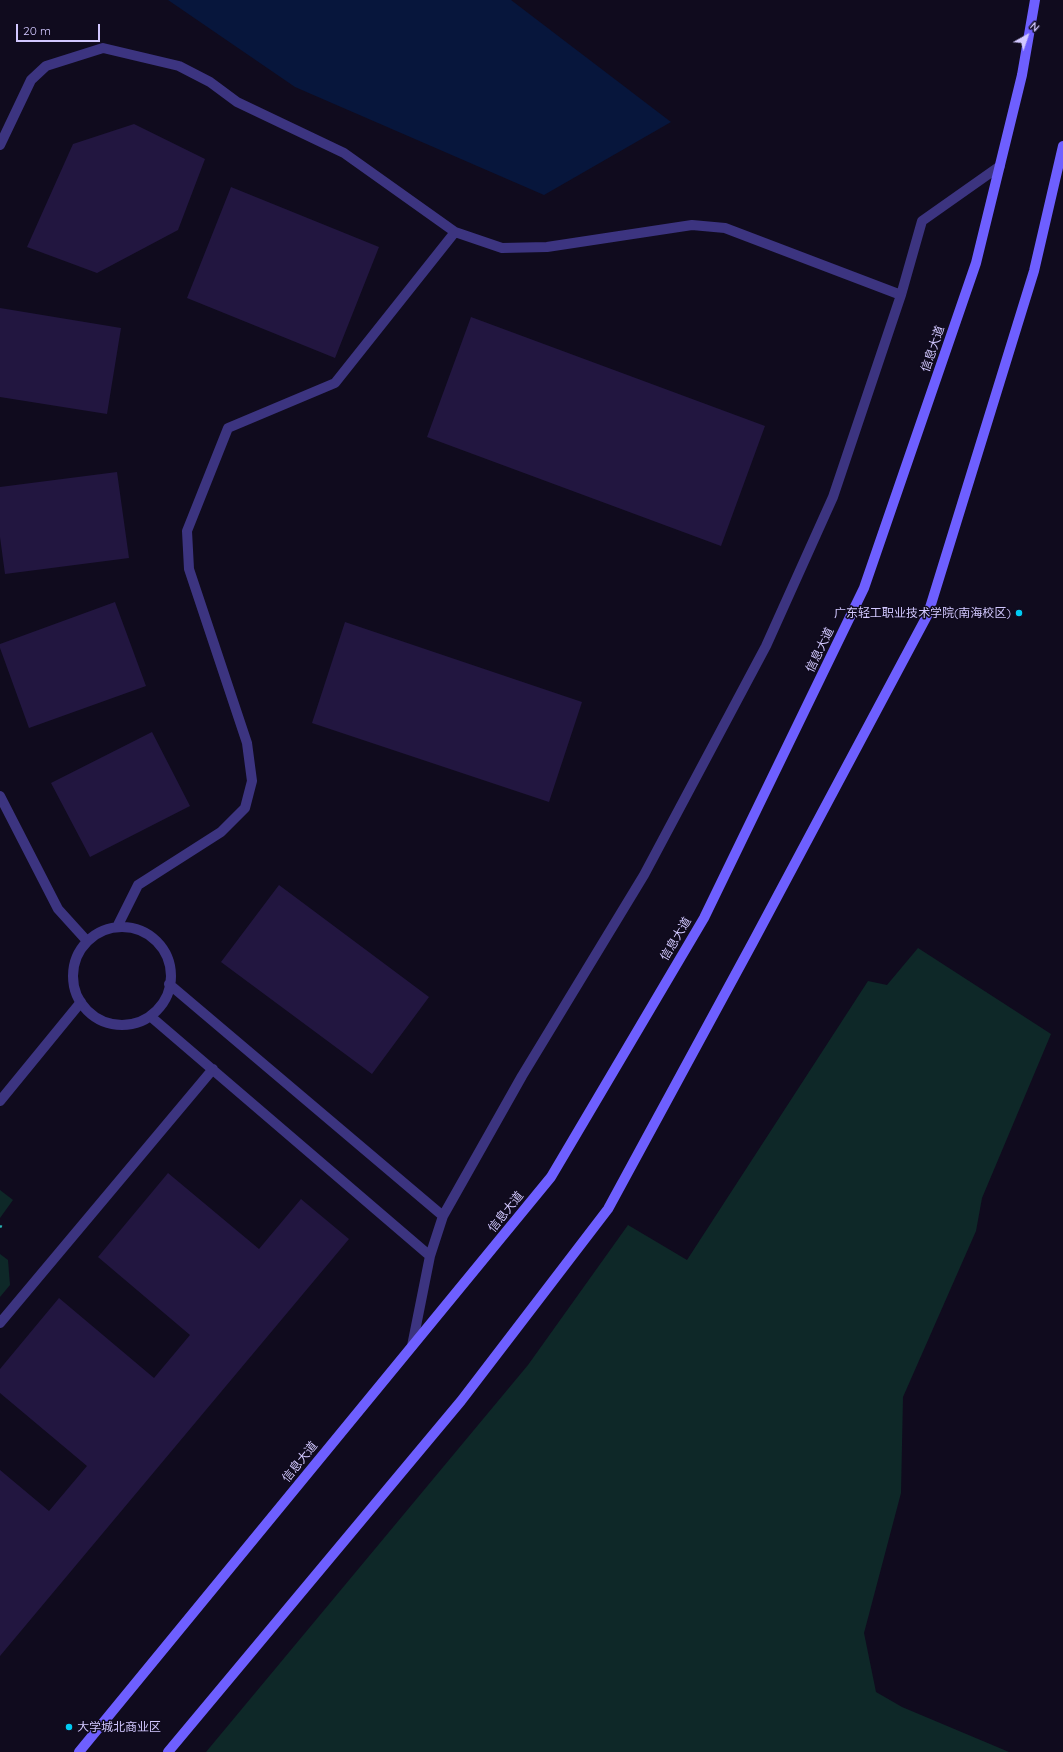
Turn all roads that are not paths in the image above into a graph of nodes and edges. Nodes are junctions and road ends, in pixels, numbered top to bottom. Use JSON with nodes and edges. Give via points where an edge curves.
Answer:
{"nodes":[{"id":1,"x":1034,"y":0,"type":"edge"},
{"id":2,"x":0,"y":145,"type":"edge"},
{"id":3,"x":1063,"y":146,"type":"edge"},
{"id":4,"x":1000,"y":166,"type":"junction"},
{"id":5,"x":455,"y":232,"type":"junction"},
{"id":6,"x":901,"y":295,"type":"junction"},
{"id":7,"x":0,"y":796,"type":"edge"},
{"id":8,"x":117,"y":927,"type":"junction"},
{"id":9,"x":87,"y":941,"type":"junction"},
{"id":10,"x":169,"y":984,"type":"junction"},
{"id":11,"x":81,"y":1002,"type":"junction"},
{"id":12,"x":150,"y":1016,"type":"junction"},
{"id":13,"x":212,"y":1069,"type":"junction"},
{"id":14,"x":0,"y":1101,"type":"edge"},
{"id":15,"x":444,"y":1216,"type":"junction"},
{"id":16,"x":430,"y":1256,"type":"junction"},
{"id":17,"x":0,"y":1323,"type":"edge"},
{"id":18,"x":412,"y":1346,"type":"junction"},
{"id":19,"x":79,"y":1752,"type":"edge"},
{"id":20,"x":168,"y":1752,"type":"edge"}],
"edges":[{"from":1,"to":4,"type":"main road","name":"信息大道","via":[[1022,75]]},
{"from":2,"to":5,"type":"street","via":[[31,80],[46,66],[103,48],[179,66],[210,82],[237,102],[344,153]]},
{"from":3,"to":20,"type":"main road","via":[[1034,271],[928,614],[608,1209],[460,1401]]},
{"from":4,"to":6,"type":"street","via":[[922,221]]},
{"from":4,"to":18,"type":"main road","name":"信息大道","via":[[976,263],[864,588],[704,918],[551,1177]]},
{"from":5,"to":6,"type":"street","via":[[502,248],[547,247],[692,224],[725,228]]},
{"from":5,"to":8,"type":"street","via":[[335,383],[228,428],[187,530],[189,569],[247,742],[252,781],[245,808],[221,832],[138,885]]},
{"from":6,"to":15,"type":"street","via":[[833,497],[766,646],[644,875],[522,1076]]},
{"from":7,"to":9,"type":"street","via":[[58,909]]},
{"from":8,"to":9,"type":"street","via":[[101,931]]},
{"from":8,"to":10,"type":"street","via":[[131,928],[148,934],[161,945],[168,960]]},
{"from":9,"to":11,"type":"street","via":[[78,954],[73,970],[74,987]]},
{"from":10,"to":12,"type":"street","via":[[161,1005]]},
{"from":10,"to":15,"type":"street"},
{"from":11,"to":12,"type":"street","via":[[96,1016],[120,1025],[136,1023]]},
{"from":11,"to":14,"type":"street"},
{"from":12,"to":13,"type":"street"},
{"from":13,"to":16,"type":"street"},
{"from":13,"to":17,"type":"street"},
{"from":15,"to":16,"type":"street"},
{"from":16,"to":18,"type":"street"},
{"from":18,"to":19,"type":"main road","name":"信息大道"}]}
